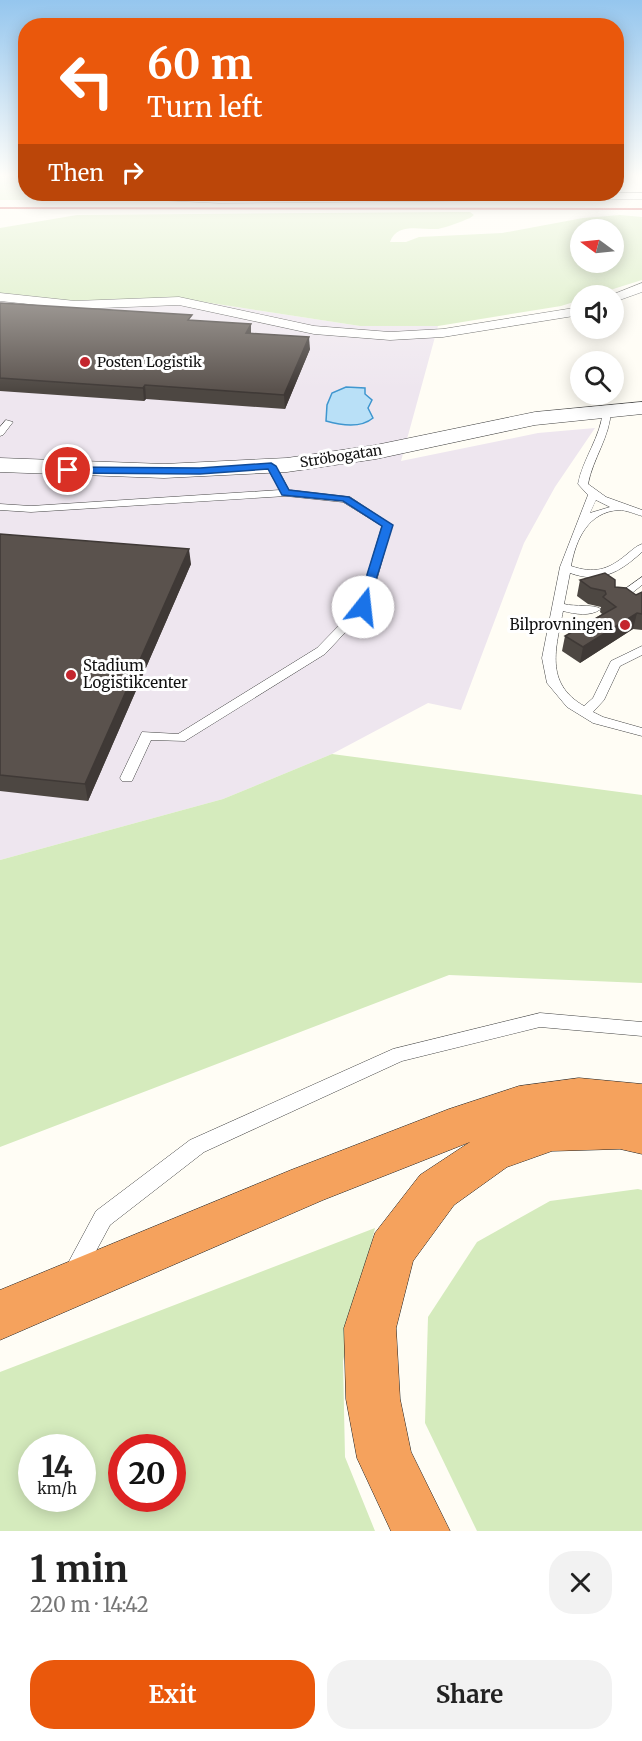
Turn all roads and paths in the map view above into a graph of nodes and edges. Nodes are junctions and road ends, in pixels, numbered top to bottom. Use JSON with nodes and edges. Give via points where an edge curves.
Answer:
{"nodes":[{"id":1,"x":642,"y":287,"type":"edge"},
{"id":2,"x":624,"y":294,"type":"edge"},
{"id":3,"x":0,"y":297,"type":"edge"},
{"id":4,"x":570,"y":313,"type":"edge"},
{"id":5,"x":642,"y":408,"type":"edge"},
{"id":6,"x":607,"y":410,"type":"junction"},
{"id":7,"x":9,"y":422,"type":"dead end"},
{"id":8,"x":0,"y":433,"type":"edge"},
{"id":9,"x":0,"y":465,"type":"edge"},
{"id":10,"x":271,"y":466,"type":"junction"},
{"id":11,"x":286,"y":492,"type":"junction"},
{"id":12,"x":592,"y":495,"type":"junction"},
{"id":13,"x":0,"y":507,"type":"edge"},
{"id":14,"x":620,"y":507,"type":"junction"},
{"id":15,"x":642,"y":513,"type":"edge"},
{"id":16,"x":582,"y":524,"type":"junction"},
{"id":17,"x":642,"y":547,"type":"edge"},
{"id":18,"x":565,"y":567,"type":"junction"},
{"id":19,"x":642,"y":580,"type":"edge"},
{"id":20,"x":618,"y":599,"type":"edge"},
{"id":21,"x":557,"y":606,"type":"junction"},
{"id":22,"x":595,"y":609,"type":"edge"},
{"id":23,"x":642,"y":650,"type":"edge"},
{"id":24,"x":585,"y":712,"type":"junction"},
{"id":25,"x":642,"y":732,"type":"edge"},
{"id":26,"x":127,"y":778,"type":"dead end"},
{"id":27,"x":642,"y":1029,"type":"edge"},
{"id":28,"x":642,"y":1103,"type":"edge"},
{"id":29,"x":642,"y":1134,"type":"edge"},
{"id":30,"x":65,"y":1287,"type":"junction"},
{"id":31,"x":0,"y":1315,"type":"edge"},
{"id":32,"x":421,"y":1531,"type":"edge"}],
"edges":[{"from":1,"to":2,"type":"street"},
{"from":3,"to":4,"type":"street","via":[[81,305],[179,302],[314,330],[390,336],[443,333]]},
{"from":5,"to":6,"type":"street","name":"Ströbogatan"},
{"from":6,"to":10,"type":"street","name":"Ströbogatan","via":[[521,421],[329,460]]},
{"from":6,"to":12,"type":"lane","via":[[603,435],[584,472],[583,484]]},
{"from":7,"to":8,"type":"lane"},
{"from":9,"to":10,"type":"street","name":"Ströbogatan","via":[[141,472]]},
{"from":10,"to":11,"type":"lane"},
{"from":11,"to":13,"type":"lane","via":[[31,509]]},
{"from":11,"to":26,"type":"lane","via":[[346,499],[387,525],[363,607],[321,651],[180,738],[147,735]]},
{"from":12,"to":14,"type":"lane"},
{"from":12,"to":16,"type":"lane"},
{"from":14,"to":15,"type":"lane"},
{"from":14,"to":16,"type":"lane","via":[[596,514]]},
{"from":16,"to":18,"type":"lane"},
{"from":17,"to":18,"type":"lane","via":[[603,575],[586,575]]},
{"from":18,"to":21,"type":"lane"},
{"from":19,"to":20,"type":"lane"},
{"from":21,"to":22,"type":"lane"},
{"from":21,"to":24,"type":"lane","via":[[548,658],[553,683],[571,705]]},
{"from":23,"to":24,"type":"lane","via":[[615,664],[598,700]]},
{"from":24,"to":25,"type":"lane","via":[[598,720]]},
{"from":27,"to":30,"type":"lane","via":[[540,1020],[399,1054],[198,1146],[103,1218]]},
{"from":28,"to":30,"type":"highway","via":[[579,1097],[519,1105],[307,1185]]},
{"from":29,"to":32,"type":"highway","via":[[621,1129],[552,1131],[492,1152],[437,1190],[392,1250],[370,1328],[373,1399],[385,1458]]},
{"from":30,"to":31,"type":"highway"}]}
